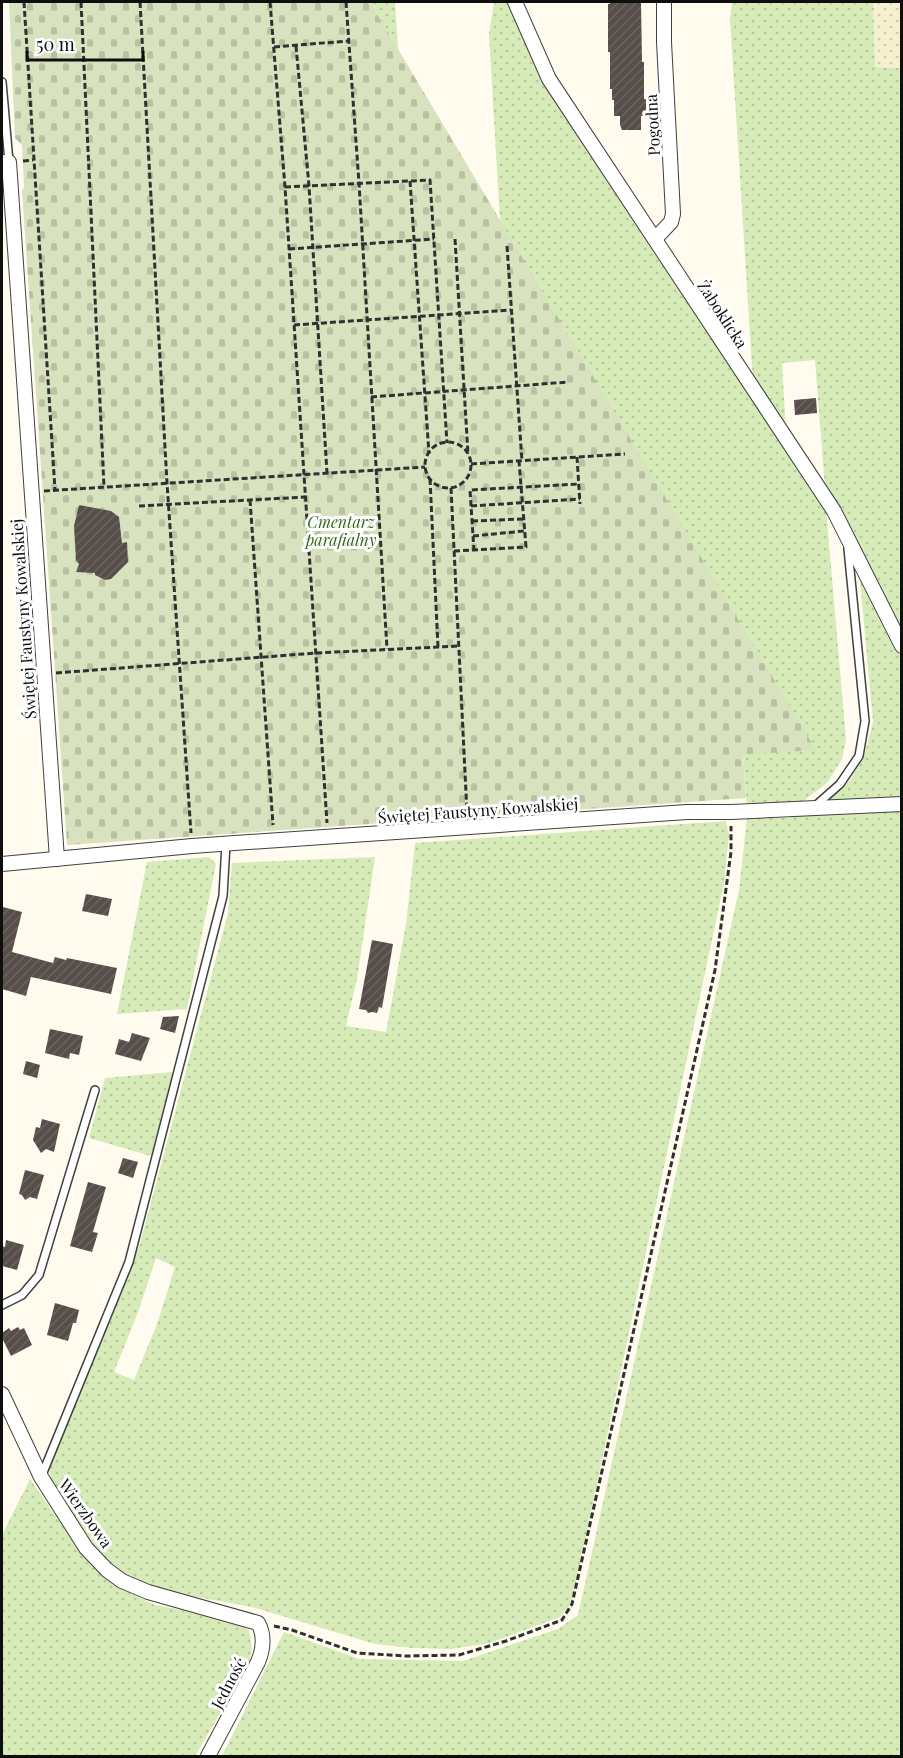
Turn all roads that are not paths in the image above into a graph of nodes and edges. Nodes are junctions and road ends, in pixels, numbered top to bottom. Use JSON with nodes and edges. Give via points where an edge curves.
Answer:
{"nodes":[{"id":1,"x":515,"y":2,"type":"edge"},
{"id":2,"x":664,"y":2,"type":"edge"},
{"id":3,"x":2,"y":82,"type":"edge"},
{"id":4,"x":5,"y":162,"type":"edge"},
{"id":5,"x":655,"y":239,"type":"junction"},
{"id":6,"x":848,"y":540,"type":"junction"},
{"id":7,"x":902,"y":646,"type":"edge"},
{"id":8,"x":902,"y":804,"type":"edge"},
{"id":9,"x":813,"y":808,"type":"junction"},
{"id":10,"x":226,"y":844,"type":"junction"},
{"id":11,"x":57,"y":859,"type":"junction"},
{"id":12,"x":2,"y":864,"type":"edge"},
{"id":13,"x":95,"y":1090,"type":"dead end"},
{"id":14,"x":2,"y":1305,"type":"edge"},
{"id":15,"x":2,"y":1394,"type":"edge"},
{"id":16,"x":40,"y":1477,"type":"junction"},
{"id":17,"x":258,"y":1623,"type":"joint"},
{"id":18,"x":208,"y":1756,"type":"edge"}],
"edges":[{"from":1,"to":5,"type":"street","name":"Żaboklicka","via":[[549,79]]},
{"from":2,"to":5,"type":"street","name":"Pogodna","via":[[673,213],[671,222]]},
{"from":3,"to":4,"type":"lane"},
{"from":4,"to":11,"type":"street","name":"Świętej Faustyny Kowalskiej"},
{"from":5,"to":6,"type":"street","name":"Żaboklicka","via":[[834,511]]},
{"from":6,"to":7,"type":"street","name":"Żaboklicka"},
{"from":6,"to":9,"type":"lane","via":[[865,721],[859,756],[840,784]]},
{"from":8,"to":9,"type":"street","name":"Świętej Faustyny Kowalskiej"},
{"from":9,"to":10,"type":"street","name":"Świętej Faustyny Kowalskiej","via":[[687,812]]},
{"from":10,"to":11,"type":"street","name":"Świętej Faustyny Kowalskiej"},
{"from":10,"to":16,"type":"lane","via":[[223,896],[129,1262]]},
{"from":11,"to":12,"type":"street","name":"Świętej Faustyny Kowalskiej"},
{"from":13,"to":14,"type":"lane","via":[[39,1275],[22,1295]]},
{"from":15,"to":16,"type":"street","name":"Wierzbowa"},
{"from":16,"to":17,"type":"street","name":"Wierzbowa","via":[[87,1548],[122,1581]]},
{"from":17,"to":18,"type":"street","name":"Jedność","via":[[262,1653]]}]}
